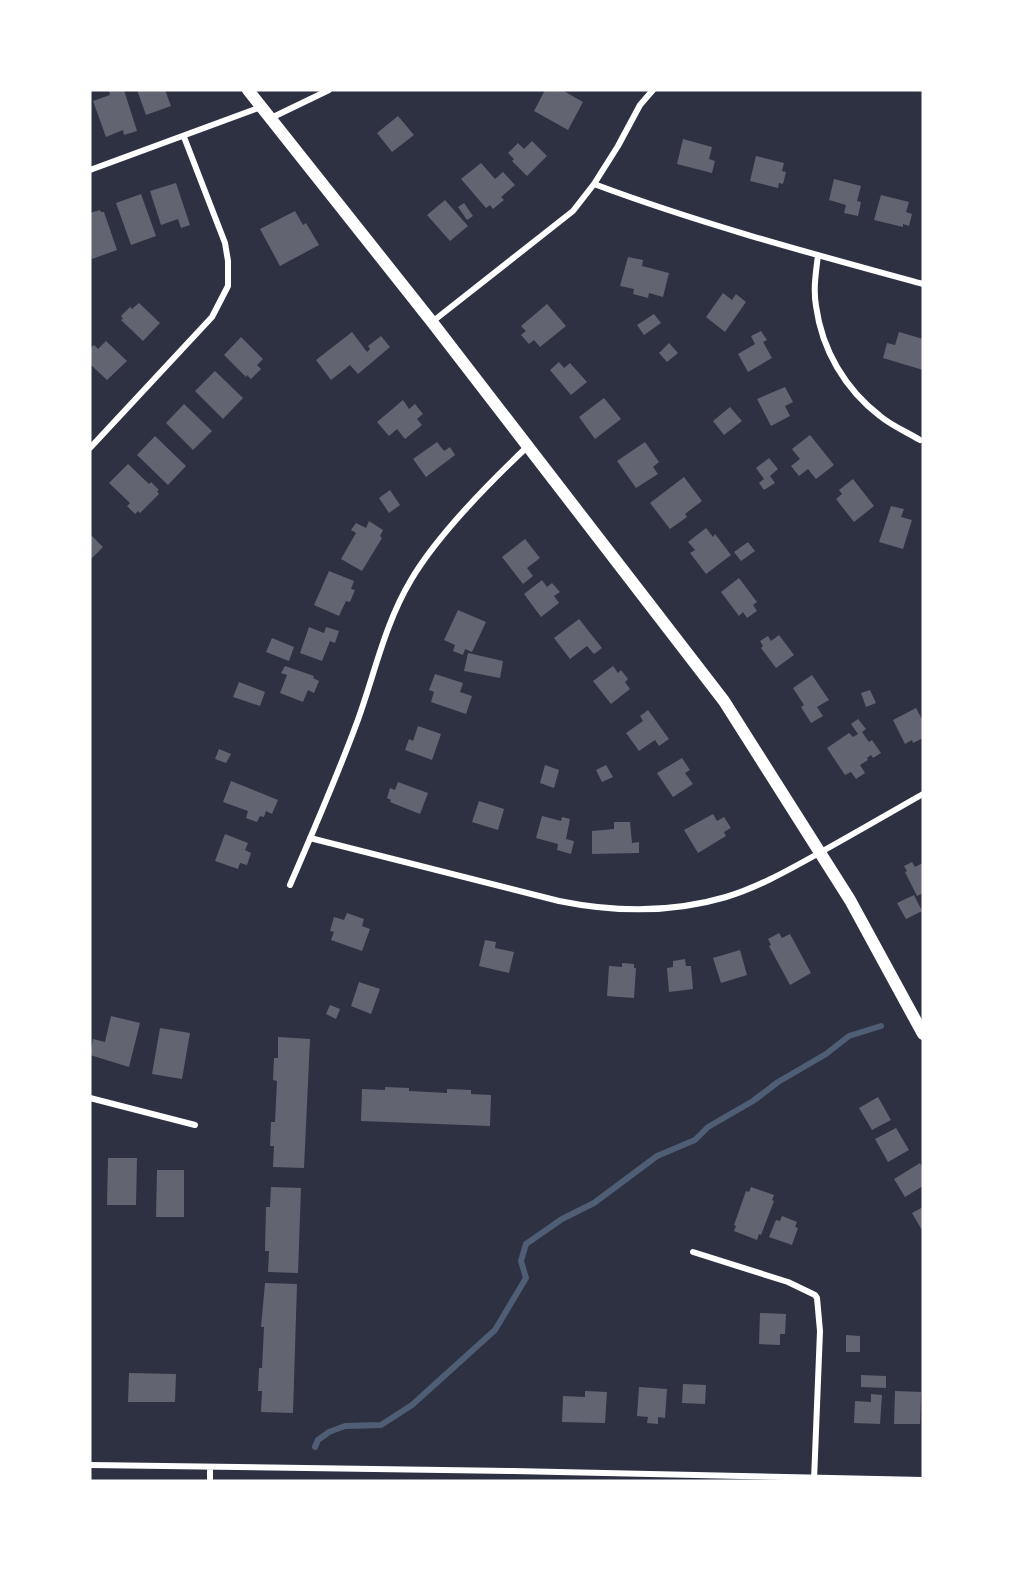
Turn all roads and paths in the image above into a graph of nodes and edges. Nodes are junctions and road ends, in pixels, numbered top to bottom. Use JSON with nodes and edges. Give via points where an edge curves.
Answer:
{"nodes":[{"id":1,"x":248,"y":90,"type":"edge"},
{"id":2,"x":329,"y":90,"type":"edge"},
{"id":3,"x":653,"y":90,"type":"edge"},
{"id":4,"x":262,"y":107,"type":"junction"},
{"id":5,"x":271,"y":118,"type":"junction"},
{"id":6,"x":184,"y":136,"type":"junction"},
{"id":7,"x":90,"y":170,"type":"edge"},
{"id":8,"x":594,"y":184,"type":"junction"},
{"id":9,"x":818,"y":255,"type":"junction"},
{"id":10,"x":923,"y":284,"type":"edge"},
{"id":11,"x":432,"y":322,"type":"junction"},
{"id":12,"x":920,"y":440,"type":"dead end"},
{"id":13,"x":528,"y":446,"type":"junction"},
{"id":14,"x":90,"y":448,"type":"edge"},
{"id":15,"x":923,"y":794,"type":"edge"},
{"id":16,"x":310,"y":838,"type":"junction"},
{"id":17,"x":821,"y":852,"type":"junction"},
{"id":18,"x":290,"y":885,"type":"dead end"},
{"id":19,"x":923,"y":1034,"type":"edge"},
{"id":20,"x":90,"y":1098,"type":"edge"},
{"id":21,"x":195,"y":1125,"type":"dead end"},
{"id":22,"x":693,"y":1252,"type":"dead end"},
{"id":23,"x":90,"y":1465,"type":"edge"},
{"id":24,"x":210,"y":1467,"type":"junction"},
{"id":25,"x":513,"y":1471,"type":"junction"},
{"id":26,"x":814,"y":1480,"type":"edge"},
{"id":27,"x":923,"y":1480,"type":"edge"},
{"id":28,"x":210,"y":1481,"type":"edge"},
{"id":29,"x":513,"y":1481,"type":"edge"}],
"edges":[{"from":1,"to":4,"type":"main road"},
{"from":2,"to":5,"type":"street"},
{"from":3,"to":8,"type":"street","via":[[640,105]]},
{"from":4,"to":5,"type":"main road"},
{"from":4,"to":6,"type":"street"},
{"from":5,"to":11,"type":"main road"},
{"from":6,"to":7,"type":"street"},
{"from":6,"to":14,"type":"street","via":[[225,243],[228,286],[212,317]]},
{"from":8,"to":9,"type":"street"},
{"from":8,"to":11,"type":"street","via":[[573,212]]},
{"from":9,"to":10,"type":"street"},
{"from":9,"to":12,"type":"street","via":[[816,306],[824,339],[841,375],[881,418]]},
{"from":11,"to":13,"type":"main road"},
{"from":13,"to":16,"type":"street","via":[[470,504],[410,581]]},
{"from":13,"to":17,"type":"main road","via":[[705,675]]},
{"from":15,"to":17,"type":"street"},
{"from":16,"to":17,"type":"street","via":[[559,901],[628,909],[682,906],[727,897]]},
{"from":16,"to":18,"type":"street"},
{"from":17,"to":19,"type":"main road"},
{"from":20,"to":21,"type":"street"},
{"from":22,"to":26,"type":"street","via":[[788,1282],[814,1295],[820,1331]]},
{"from":23,"to":24,"type":"street"},
{"from":24,"to":25,"type":"street"},
{"from":24,"to":28,"type":"street"},
{"from":25,"to":26,"type":"street"},
{"from":25,"to":29,"type":"street"},
{"from":26,"to":27,"type":"street"}]}
